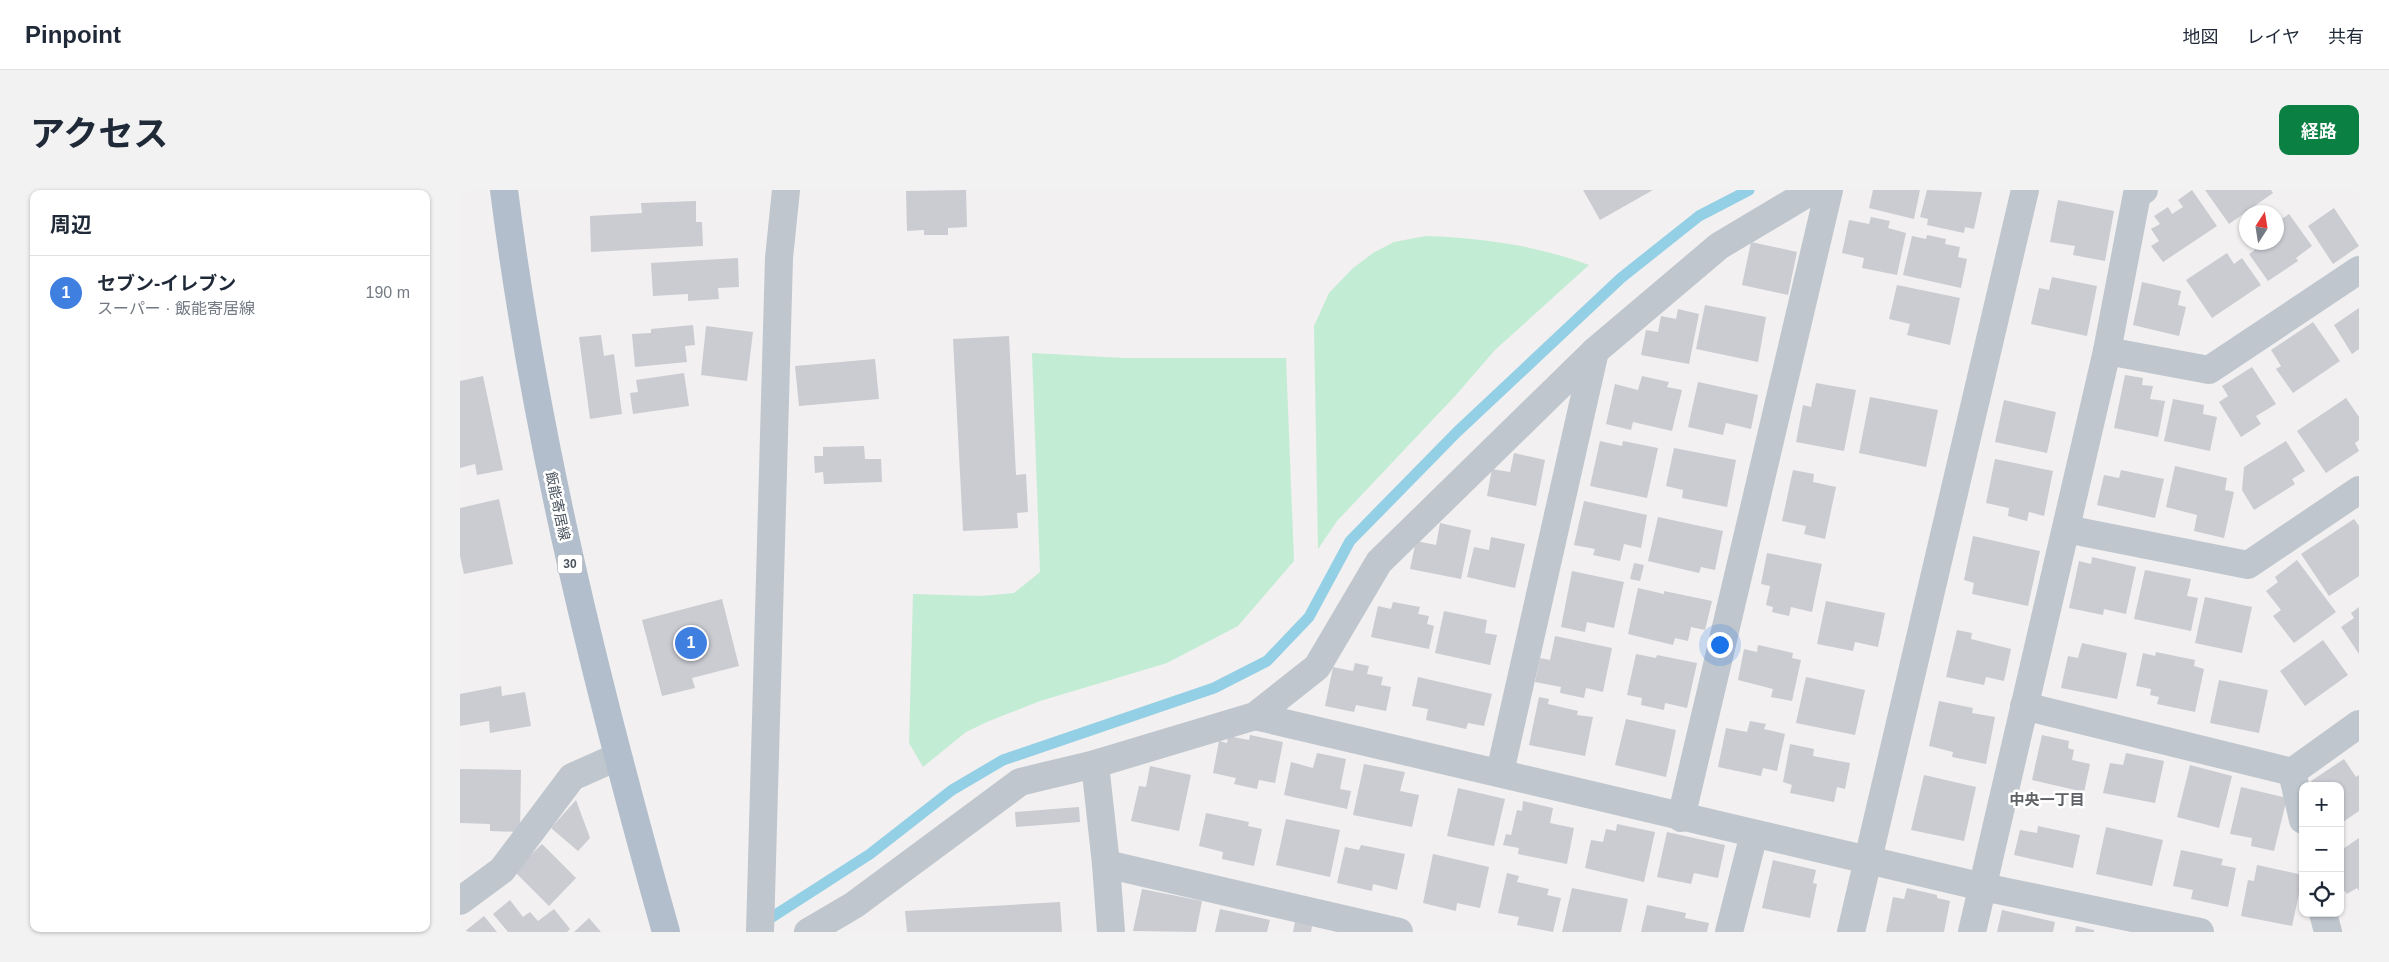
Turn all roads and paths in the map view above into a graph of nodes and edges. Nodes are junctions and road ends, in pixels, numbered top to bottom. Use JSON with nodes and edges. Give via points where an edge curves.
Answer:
{"nodes":[{"id":1,"x":504,"y":190,"type":"edge"},
{"id":2,"x":785,"y":190,"type":"edge"},
{"id":3,"x":1813,"y":190,"type":"edge"},
{"id":4,"x":1829,"y":190,"type":"edge"},
{"id":5,"x":2025,"y":190,"type":"edge"},
{"id":6,"x":2144,"y":190,"type":"edge"},
{"id":7,"x":2359,"y":270,"type":"edge"},
{"id":8,"x":1595,"y":351,"type":"junction"},
{"id":9,"x":2107,"y":351,"type":"junction"},
{"id":10,"x":2359,"y":490,"type":"edge"},
{"id":11,"x":2066,"y":529,"type":"junction"},
{"id":12,"x":2024,"y":706,"type":"junction"},
{"id":13,"x":1255,"y":716,"type":"junction"},
{"id":14,"x":2359,"y":724,"type":"edge"},
{"id":15,"x":617,"y":757,"type":"junction"},
{"id":16,"x":1095,"y":764,"type":"junction"},
{"id":17,"x":1500,"y":772,"type":"junction"},
{"id":18,"x":2292,"y":772,"type":"junction"},
{"id":19,"x":2299,"y":803,"type":"edge"},
{"id":20,"x":1682,"y":818,"type":"junction"},
{"id":21,"x":1754,"y":834,"type":"junction"},
{"id":22,"x":1868,"y":860,"type":"junction"},
{"id":23,"x":1106,"y":864,"type":"junction"},
{"id":24,"x":1982,"y":887,"type":"junction"},
{"id":25,"x":460,"y":901,"type":"edge"},
{"id":26,"x":2325,"y":917,"type":"edge"},
{"id":27,"x":666,"y":932,"type":"edge"},
{"id":28,"x":760,"y":932,"type":"edge"},
{"id":29,"x":808,"y":932,"type":"edge"},
{"id":30,"x":1111,"y":932,"type":"edge"},
{"id":31,"x":1399,"y":932,"type":"edge"},
{"id":32,"x":1729,"y":932,"type":"edge"},
{"id":33,"x":1851,"y":932,"type":"edge"},
{"id":34,"x":1972,"y":932,"type":"edge"},
{"id":35,"x":2200,"y":932,"type":"edge"},
{"id":36,"x":2328,"y":932,"type":"edge"}],
"edges":[{"from":1,"to":15,"type":"main road","name":"飯能寄居線","number":"30","via":[[540,417],[577,596]]},
{"from":2,"to":28,"type":"street","via":[[779,268]]},
{"from":3,"to":8,"type":"street","via":[[1719,246]]},
{"from":4,"to":20,"type":"street"},
{"from":5,"to":22,"type":"street"},
{"from":6,"to":9,"type":"street","via":[[2137,194]]},
{"from":7,"to":9,"type":"street","via":[[2209,370]]},
{"from":8,"to":13,"type":"street","via":[[1379,562],[1317,667]]},
{"from":8,"to":17,"type":"street"},
{"from":9,"to":11,"type":"street"},
{"from":10,"to":11,"type":"street","via":[[2248,564]]},
{"from":11,"to":12,"type":"street"},
{"from":12,"to":18,"type":"street"},
{"from":12,"to":24,"type":"street"},
{"from":13,"to":16,"type":"street"},
{"from":13,"to":17,"type":"street"},
{"from":14,"to":18,"type":"street"},
{"from":15,"to":25,"type":"street","via":[[572,777],[502,870]]},
{"from":15,"to":27,"type":"main road","name":"飯能寄居線","number":"30"},
{"from":16,"to":23,"type":"street"},
{"from":16,"to":29,"type":"street","via":[[1020,782],[854,905]]},
{"from":17,"to":20,"type":"street"},
{"from":18,"to":19,"type":"street"},
{"from":20,"to":21,"type":"street"},
{"from":21,"to":22,"type":"street"},
{"from":21,"to":32,"type":"street"},
{"from":22,"to":24,"type":"street"},
{"from":22,"to":33,"type":"street"},
{"from":23,"to":30,"type":"street"},
{"from":23,"to":31,"type":"street"},
{"from":24,"to":34,"type":"street"},
{"from":24,"to":35,"type":"street"},
{"from":26,"to":36,"type":"street"}]}
